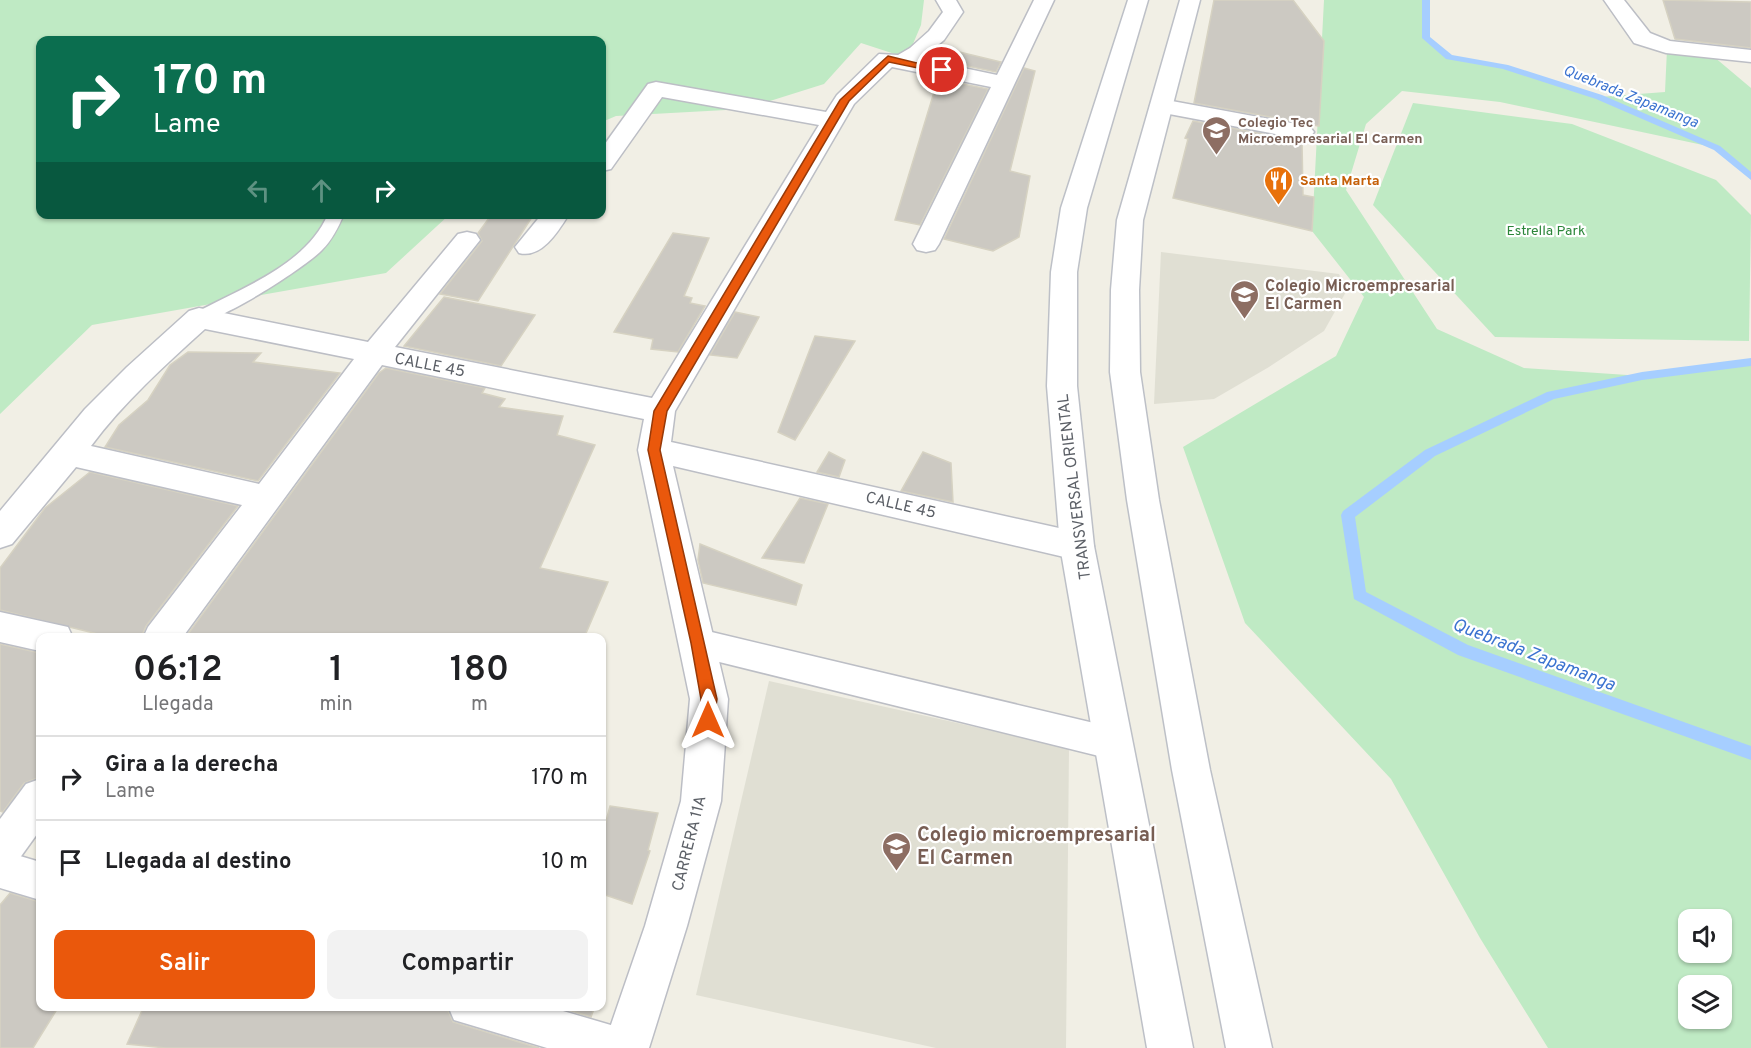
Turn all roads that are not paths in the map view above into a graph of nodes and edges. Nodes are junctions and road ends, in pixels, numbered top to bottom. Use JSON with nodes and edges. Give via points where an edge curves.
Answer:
{"nodes":[{"id":1,"x":946,"y":0,"type":"edge"},
{"id":2,"x":1044,"y":0,"type":"edge"},
{"id":3,"x":1138,"y":0,"type":"edge"},
{"id":4,"x":1190,"y":0,"type":"edge"},
{"id":5,"x":1614,"y":0,"type":"edge"},
{"id":6,"x":894,"y":60,"type":"junction"},
{"id":7,"x":1747,"y":65,"type":"edge"},
{"id":8,"x":1004,"y":83,"type":"junction"},
{"id":9,"x":1161,"y":106,"type":"junction"},
{"id":10,"x":831,"y":120,"type":"junction"},
{"id":11,"x":1302,"y":132,"type":"dead end"},
{"id":12,"x":606,"y":158,"type":"edge"},
{"id":13,"x":333,"y":219,"type":"edge"},
{"id":14,"x":553,"y":219,"type":"edge"},
{"id":15,"x":467,"y":240,"type":"dead end"},
{"id":16,"x":926,"y":244,"type":"dead end"},
{"id":17,"x":528,"y":247,"type":"dead end"},
{"id":18,"x":199,"y":318,"type":"junction"},
{"id":19,"x":375,"y":353,"type":"junction"},
{"id":20,"x":660,"y":411,"type":"junction"},
{"id":21,"x":654,"y":450,"type":"junction"},
{"id":22,"x":69,"y":453,"type":"junction"},
{"id":23,"x":266,"y":498,"type":"junction"},
{"id":24,"x":0,"y":534,"type":"edge"},
{"id":25,"x":1077,"y":546,"type":"junction"},
{"id":26,"x":0,"y":627,"type":"edge"},
{"id":27,"x":165,"y":633,"type":"edge"},
{"id":28,"x":36,"y":634,"type":"edge"},
{"id":29,"x":699,"y":643,"type":"junction"},
{"id":30,"x":1115,"y":744,"type":"junction"},
{"id":31,"x":36,"y":803,"type":"edge"},
{"id":32,"x":0,"y":852,"type":"edge"},
{"id":33,"x":0,"y":869,"type":"edge"},
{"id":34,"x":36,"y":880,"type":"edge"},
{"id":35,"x":487,"y":1011,"type":"edge"},
{"id":36,"x":625,"y":1048,"type":"edge"},
{"id":37,"x":1170,"y":1048,"type":"edge"},
{"id":38,"x":1249,"y":1048,"type":"edge"}],
"edges":[{"from":1,"to":6,"type":"street","name":"CARRERA 11A","via":[[952,12],[926,48]]},
{"from":2,"to":8,"type":"street"},
{"from":3,"to":25,"type":"street","name":"TRANSVERSAL ORIENTAL","via":[[1074,208],[1064,272],[1062,386]]},
{"from":4,"to":9,"type":"street"},
{"from":5,"to":7,"type":"street","via":[[1642,38],[1666,47],[1722,53]]},
{"from":6,"to":8,"type":"street"},
{"from":6,"to":10,"type":"street","name":"CARRERA 11A","via":[[845,100]]},
{"from":8,"to":16,"type":"street"},
{"from":9,"to":11,"type":"street"},
{"from":9,"to":38,"type":"street","via":[[1130,220],[1125,372],[1165,627]]},
{"from":10,"to":12,"type":"street","via":[[657,88]]},
{"from":10,"to":20,"type":"street","name":"CARRERA 11A"},
{"from":13,"to":18,"type":"lane","via":[[320,243],[289,268]]},
{"from":14,"to":17,"type":"street"},
{"from":15,"to":19,"type":"street"},
{"from":18,"to":19,"type":"street","name":"CALLE 45"},
{"from":18,"to":22,"type":"street","via":[[121,391]]},
{"from":19,"to":20,"type":"street","name":"CALLE 45"},
{"from":19,"to":23,"type":"street"},
{"from":20,"to":21,"type":"street","name":"CARRERA 11A"},
{"from":21,"to":25,"type":"street","name":"CALLE 45"},
{"from":21,"to":29,"type":"street","name":"CARRERA 11A"},
{"from":22,"to":23,"type":"street"},
{"from":22,"to":24,"type":"street"},
{"from":23,"to":27,"type":"street"},
{"from":25,"to":30,"type":"street","name":"TRANSVERSAL ORIENTAL"},
{"from":26,"to":28,"type":"street"},
{"from":29,"to":30,"type":"street"},
{"from":29,"to":36,"type":"street","name":"CARRERA 11A","via":[[709,699],[701,801],[666,926]]},
{"from":30,"to":37,"type":"street","name":"TRANSVERSAL ORIENTAL"},
{"from":31,"to":32,"type":"street"},
{"from":33,"to":34,"type":"street"},
{"from":35,"to":36,"type":"street"}]}
